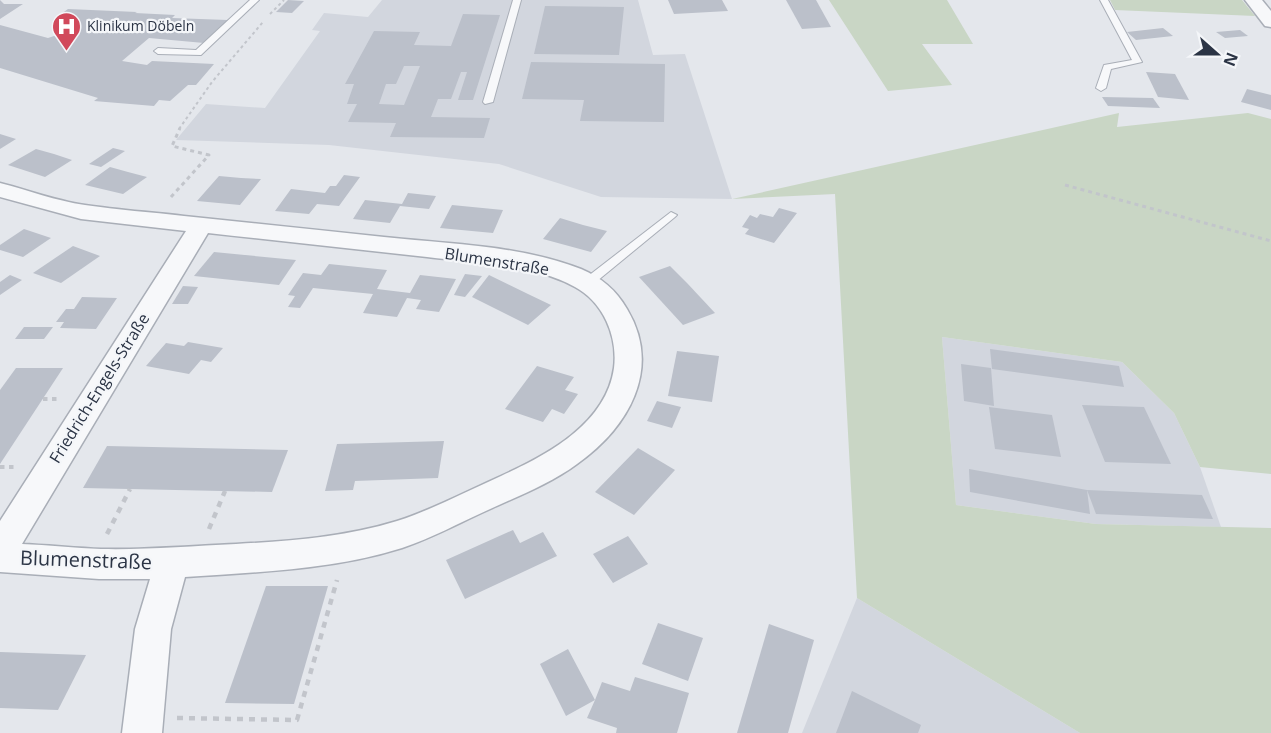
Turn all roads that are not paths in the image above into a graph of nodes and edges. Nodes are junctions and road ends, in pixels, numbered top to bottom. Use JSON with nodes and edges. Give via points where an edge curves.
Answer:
{"nodes":[{"id":1,"x":255,"y":0,"type":"edge"},
{"id":2,"x":516,"y":0,"type":"edge"},
{"id":3,"x":1104,"y":0,"type":"edge"},
{"id":4,"x":1253,"y":0,"type":"edge"},
{"id":5,"x":1271,"y":22,"type":"edge"},
{"id":6,"x":158,"y":51,"type":"dead end"},
{"id":7,"x":1101,"y":88,"type":"dead end"},
{"id":8,"x":488,"y":102,"type":"dead end"},
{"id":9,"x":0,"y":190,"type":"edge"},
{"id":10,"x":671,"y":215,"type":"dead end"},
{"id":11,"x":200,"y":227,"type":"junction"},
{"id":12,"x":587,"y":283,"type":"junction"},
{"id":13,"x":0,"y":550,"type":"edge"},
{"id":14,"x":0,"y":557,"type":"edge"},
{"id":15,"x":184,"y":562,"type":"junction"},
{"id":16,"x":142,"y":729,"type":"edge"}],
"edges":[{"from":1,"to":6,"type":"lane","via":[[198,53]]},
{"from":2,"to":8,"type":"lane"},
{"from":3,"to":7,"type":"lane","via":[[1138,62],[1107,67]]},
{"from":4,"to":5,"type":"street"},
{"from":9,"to":11,"type":"street","name":"Blumenstraße","via":[[81,212]]},
{"from":10,"to":12,"type":"lane"},
{"from":11,"to":12,"type":"street","name":"Blumenstraße","via":[[493,257],[546,268]]},
{"from":11,"to":13,"type":"street","name":"Friedrich-Engels-Straße"},
{"from":12,"to":15,"type":"street","name":"Blumenstraße","via":[[608,299],[627,333],[629,352],[624,387],[601,426],[579,447],[519,482],[402,533],[280,557]]},
{"from":14,"to":15,"type":"street","name":"Blumenstraße","via":[[92,563]]},
{"from":15,"to":16,"type":"street","name":"Blumenstraße","via":[[153,629]]}]}
